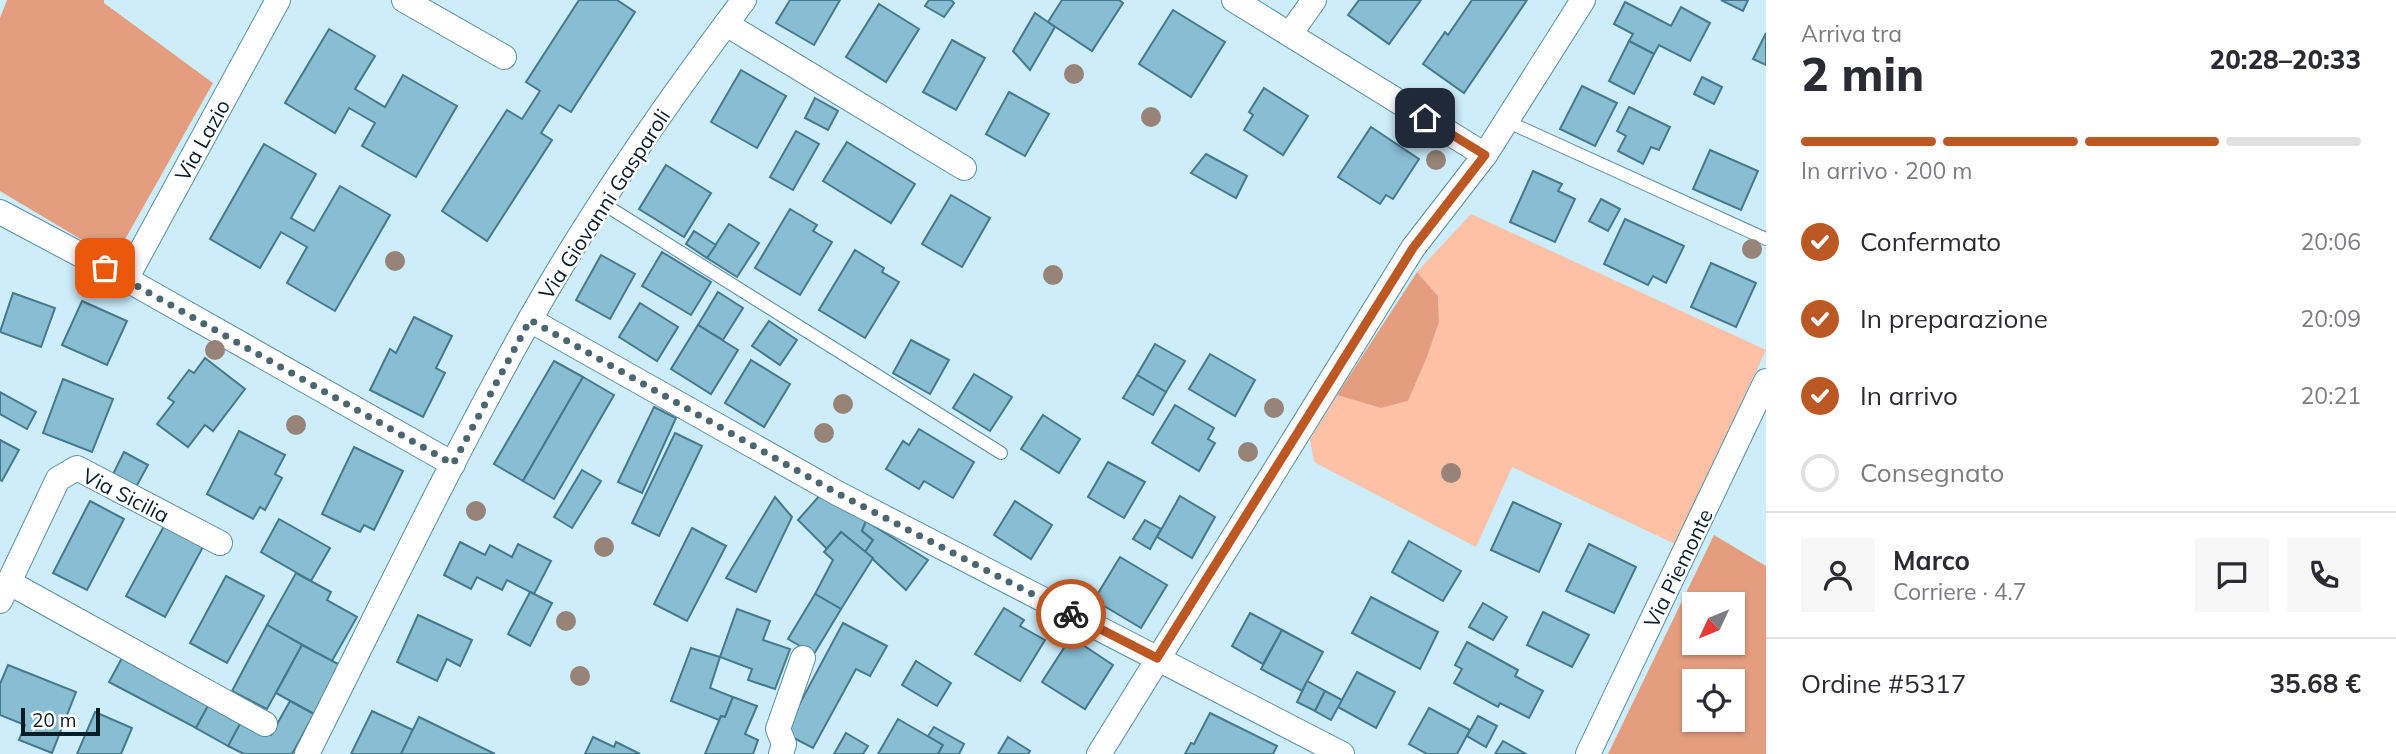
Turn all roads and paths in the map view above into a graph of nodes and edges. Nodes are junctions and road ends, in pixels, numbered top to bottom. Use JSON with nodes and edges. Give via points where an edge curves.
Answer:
{"nodes":[{"id":1,"x":278,"y":0,"type":"edge"},
{"id":2,"x":404,"y":0,"type":"edge"},
{"id":3,"x":744,"y":0,"type":"edge"},
{"id":4,"x":1234,"y":0,"type":"edge"},
{"id":5,"x":1314,"y":0,"type":"edge"},
{"id":6,"x":1583,"y":0,"type":"edge"},
{"id":7,"x":726,"y":24,"type":"junction"},
{"id":8,"x":1290,"y":34,"type":"junction"},
{"id":9,"x":505,"y":57,"type":"dead end"},
{"id":10,"x":1506,"y":121,"type":"junction"},
{"id":11,"x":1485,"y":155,"type":"junction"},
{"id":12,"x":964,"y":168,"type":"dead end"},
{"id":13,"x":602,"y":203,"type":"junction"},
{"id":14,"x":0,"y":212,"type":"edge"},
{"id":15,"x":1766,"y":239,"type":"edge"},
{"id":16,"x":125,"y":279,"type":"junction"},
{"id":17,"x":530,"y":320,"type":"junction"},
{"id":18,"x":1766,"y":381,"type":"edge"},
{"id":19,"x":1001,"y":453,"type":"dead end"},
{"id":20,"x":453,"y":464,"type":"junction"},
{"id":21,"x":220,"y":543,"type":"dead end"},
{"id":22,"x":4,"y":591,"type":"edge"},
{"id":23,"x":803,"y":658,"type":"dead end"},
{"id":24,"x":1157,"y":658,"type":"junction"},
{"id":25,"x":265,"y":724,"type":"dead end"},
{"id":26,"x":789,"y":751,"type":"edge"},
{"id":27,"x":307,"y":754,"type":"edge"},
{"id":28,"x":1099,"y":754,"type":"edge"},
{"id":29,"x":1342,"y":754,"type":"edge"},
{"id":30,"x":1588,"y":754,"type":"edge"}],
"edges":[{"from":1,"to":16,"type":"street","name":"Via Lazio"},
{"from":2,"to":9,"type":"street"},
{"from":3,"to":7,"type":"street","name":"Via Giovanni Gasparoli"},
{"from":4,"to":8,"type":"street"},
{"from":5,"to":8,"type":"street"},
{"from":6,"to":10,"type":"street"},
{"from":7,"to":12,"type":"street"},
{"from":7,"to":13,"type":"street","name":"Via Giovanni Gasparoli","via":[[642,138]]},
{"from":8,"to":11,"type":"street"},
{"from":10,"to":11,"type":"street"},
{"from":10,"to":15,"type":"lane"},
{"from":11,"to":24,"type":"street","via":[[1413,248]]},
{"from":13,"to":17,"type":"street","name":"Via Giovanni Gasparoli"},
{"from":13,"to":19,"type":"lane"},
{"from":14,"to":16,"type":"street"},
{"from":16,"to":20,"type":"street"},
{"from":17,"to":20,"type":"street","name":"Via Giovanni Gasparoli"},
{"from":17,"to":24,"type":"street","via":[[837,493]]},
{"from":18,"to":30,"type":"street","name":"Via Piemonte"},
{"from":20,"to":27,"type":"street","name":"Via Giovanni Gasparoli"},
{"from":21,"to":22,"type":"street","name":"Via Sicilia","via":[[77,468],[58,479]]},
{"from":22,"to":25,"type":"street","name":"Via Sicilia"},
{"from":23,"to":26,"type":"street","via":[[778,729]]},
{"from":24,"to":28,"type":"street"},
{"from":24,"to":29,"type":"street"}]}
